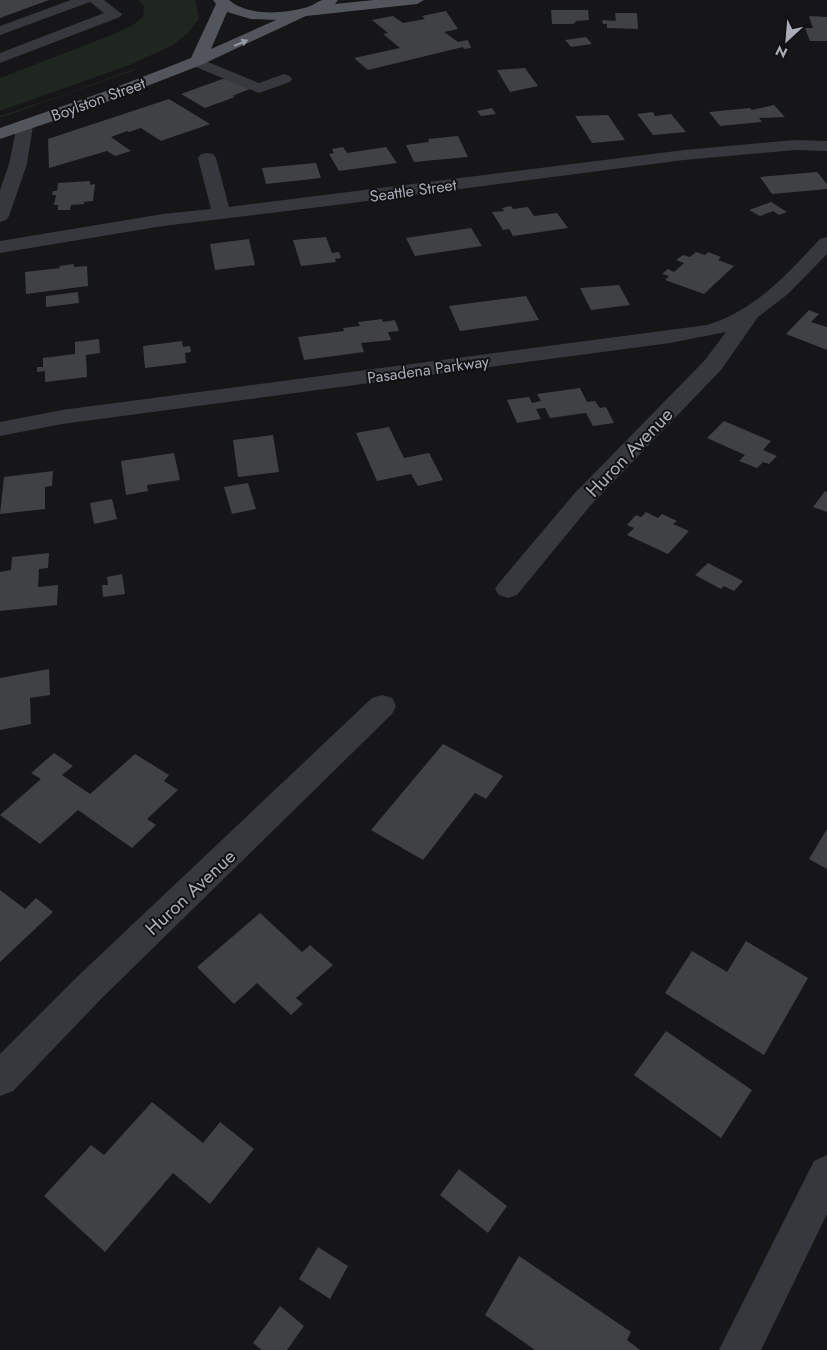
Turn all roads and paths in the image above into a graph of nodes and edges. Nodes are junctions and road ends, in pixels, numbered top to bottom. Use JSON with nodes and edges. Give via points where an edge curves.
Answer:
{"nodes":[{"id":1,"x":84,"y":0,"type":"edge"},
{"id":2,"x":94,"y":0,"type":"edge"},
{"id":3,"x":331,"y":0,"type":"edge"},
{"id":4,"x":418,"y":0,"type":"edge"},
{"id":5,"x":222,"y":2,"type":"edge"},
{"id":6,"x":308,"y":11,"type":"junction"},
{"id":7,"x":0,"y":32,"type":"edge"},
{"id":8,"x":0,"y":58,"type":"edge"},
{"id":9,"x":196,"y":62,"type":"junction"},
{"id":10,"x":284,"y":80,"type":"dead end"},
{"id":11,"x":25,"y":126,"type":"junction"},
{"id":12,"x":0,"y":134,"type":"edge"},
{"id":13,"x":827,"y":146,"type":"edge"},
{"id":14,"x":207,"y":158,"type":"dead end"},
{"id":15,"x":220,"y":212,"type":"junction"},
{"id":16,"x":0,"y":216,"type":"edge"},
{"id":17,"x":827,"y":244,"type":"edge"},
{"id":18,"x":0,"y":246,"type":"edge"},
{"id":19,"x":749,"y":315,"type":"junction"},
{"id":20,"x":0,"y":429,"type":"edge"},
{"id":21,"x":508,"y":589,"type":"dead end"},
{"id":22,"x":382,"y":706,"type":"dead end"},
{"id":23,"x":0,"y":1079,"type":"edge"},
{"id":24,"x":827,"y":1174,"type":"edge"},
{"id":25,"x":739,"y":1350,"type":"edge"}],
"edges":[{"from":1,"to":7,"type":"street"},
{"from":2,"to":8,"type":"street","via":[[115,14]]},
{"from":3,"to":6,"type":"main road"},
{"from":4,"to":6,"type":"main road"},
{"from":5,"to":6,"type":"main road","via":[[237,11],[261,15]]},
{"from":5,"to":9,"type":"main road"},
{"from":9,"to":6,"type":"main road","name":"Boylston Street","one_way":true},
{"from":9,"to":10,"type":"street","via":[[259,88]]},
{"from":9,"to":11,"type":"main road","name":"Boylston Street"},
{"from":11,"to":12,"type":"main road","name":"Boylston Street"},
{"from":11,"to":16,"type":"street","via":[[18,164]]},
{"from":13,"to":15,"type":"street","name":"Seattle Street","via":[[795,145],[684,155]]},
{"from":14,"to":15,"type":"street"},
{"from":15,"to":18,"type":"street","name":"Seattle Street"},
{"from":17,"to":19,"type":"street","name":"Pasadena Parkway","via":[[782,290]]},
{"from":19,"to":20,"type":"street","name":"Pasadena Parkway","via":[[725,326],[670,338],[62,417]]},
{"from":19,"to":21,"type":"street","name":"Huron Avenue","via":[[713,365],[582,500]]},
{"from":22,"to":23,"type":"street","name":"Huron Avenue","via":[[89,988]]},
{"from":24,"to":25,"type":"street"}]}
